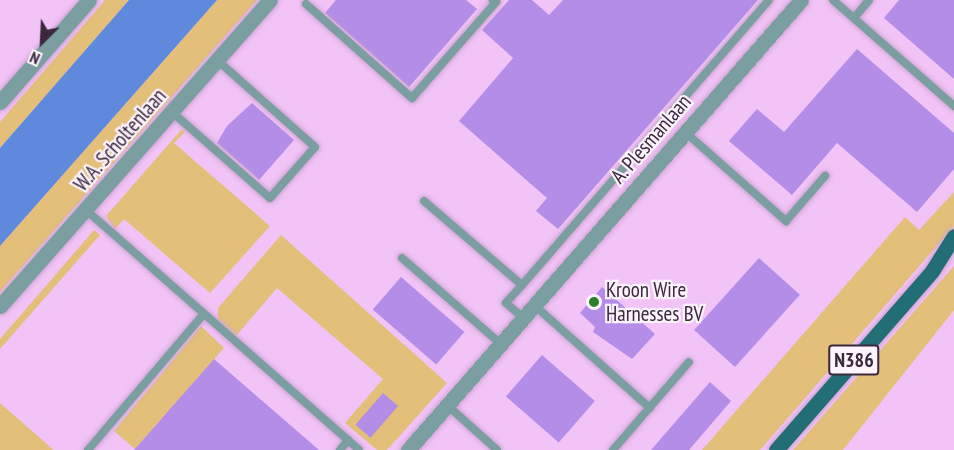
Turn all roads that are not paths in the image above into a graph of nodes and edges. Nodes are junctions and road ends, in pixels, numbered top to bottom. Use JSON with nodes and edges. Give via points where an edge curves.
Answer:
{"nodes":[{"id":1,"x":89,"y":0,"type":"edge"},
{"id":2,"x":270,"y":0,"type":"edge"},
{"id":3,"x":493,"y":0,"type":"edge"},
{"id":4,"x":769,"y":0,"type":"edge"},
{"id":5,"x":801,"y":0,"type":"edge"},
{"id":6,"x":833,"y":0,"type":"edge"},
{"id":7,"x":869,"y":0,"type":"edge"},
{"id":8,"x":306,"y":1,"type":"edge"},
{"id":9,"x":854,"y":18,"type":"junction"},
{"id":10,"x":217,"y":60,"type":"junction"},
{"id":11,"x":0,"y":102,"type":"edge"},
{"id":12,"x":954,"y":106,"type":"edge"},
{"id":13,"x":172,"y":112,"type":"junction"},
{"id":14,"x":685,"y":132,"type":"junction"},
{"id":15,"x":825,"y":176,"type":"dead end"},
{"id":16,"x":424,"y":201,"type":"dead end"},
{"id":17,"x":86,"y":210,"type":"junction"},
{"id":18,"x":954,"y":236,"type":"edge"},
{"id":19,"x":954,"y":255,"type":"edge"},
{"id":20,"x":402,"y":258,"type":"dead end"},
{"id":21,"x":932,"y":271,"type":"junction"},
{"id":22,"x":522,"y":285,"type":"junction"},
{"id":23,"x":534,"y":305,"type":"junction"},
{"id":24,"x":0,"y":306,"type":"edge"},
{"id":25,"x":203,"y":315,"type":"junction"},
{"id":26,"x":523,"y":318,"type":"junction"},
{"id":27,"x":501,"y":344,"type":"junction"},
{"id":28,"x":689,"y":362,"type":"dead end"},
{"id":29,"x":447,"y":405,"type":"junction"},
{"id":30,"x":650,"y":408,"type":"junction"},
{"id":31,"x":348,"y":440,"type":"junction"},
{"id":32,"x":88,"y":450,"type":"edge"},
{"id":33,"x":340,"y":450,"type":"edge"},
{"id":34,"x":360,"y":450,"type":"edge"},
{"id":35,"x":408,"y":450,"type":"edge"},
{"id":36,"x":497,"y":450,"type":"edge"},
{"id":37,"x":613,"y":450,"type":"edge"},
{"id":38,"x":776,"y":450,"type":"edge"}],
"edges":[{"from":1,"to":11,"type":"street"},
{"from":2,"to":10,"type":"street","name":"W.A. Scholtenlaan"},
{"from":3,"to":8,"type":"lane","via":[[496,2],[412,98]]},
{"from":4,"to":22,"type":"lane"},
{"from":5,"to":14,"type":"street","name":"A. Plesmanlaan"},
{"from":6,"to":9,"type":"lane"},
{"from":7,"to":9,"type":"lane"},
{"from":9,"to":12,"type":"lane"},
{"from":10,"to":13,"type":"street","name":"W.A. Scholtenlaan"},
{"from":10,"to":13,"type":"lane","via":[[315,147],[270,198]]},
{"from":13,"to":17,"type":"street","name":"W.A. Scholtenlaan"},
{"from":14,"to":15,"type":"lane","via":[[786,220]]},
{"from":14,"to":23,"type":"street","name":"A. Plesmanlaan"},
{"from":16,"to":22,"type":"lane"},
{"from":17,"to":24,"type":"street","name":"W.A. Scholtenlaan"},
{"from":17,"to":25,"type":"lane"},
{"from":18,"to":21,"type":"main road","number":"N386"},
{"from":19,"to":21,"type":"main road","number":"N386"},
{"from":20,"to":27,"type":"lane"},
{"from":21,"to":38,"type":"main road","number":"N386"},
{"from":22,"to":26,"type":"lane","via":[[506,303]]},
{"from":23,"to":26,"type":"street","name":"A. Plesmanlaan"},
{"from":23,"to":30,"type":"lane"},
{"from":25,"to":31,"type":"lane"},
{"from":25,"to":32,"type":"lane"},
{"from":26,"to":27,"type":"street","name":"A. Plesmanlaan"},
{"from":27,"to":29,"type":"street","name":"A. Plesmanlaan"},
{"from":28,"to":30,"type":"lane"},
{"from":29,"to":35,"type":"street","name":"A. Plesmanlaan"},
{"from":29,"to":36,"type":"lane"},
{"from":30,"to":37,"type":"lane"},
{"from":31,"to":33,"type":"lane"},
{"from":31,"to":34,"type":"lane"}]}
